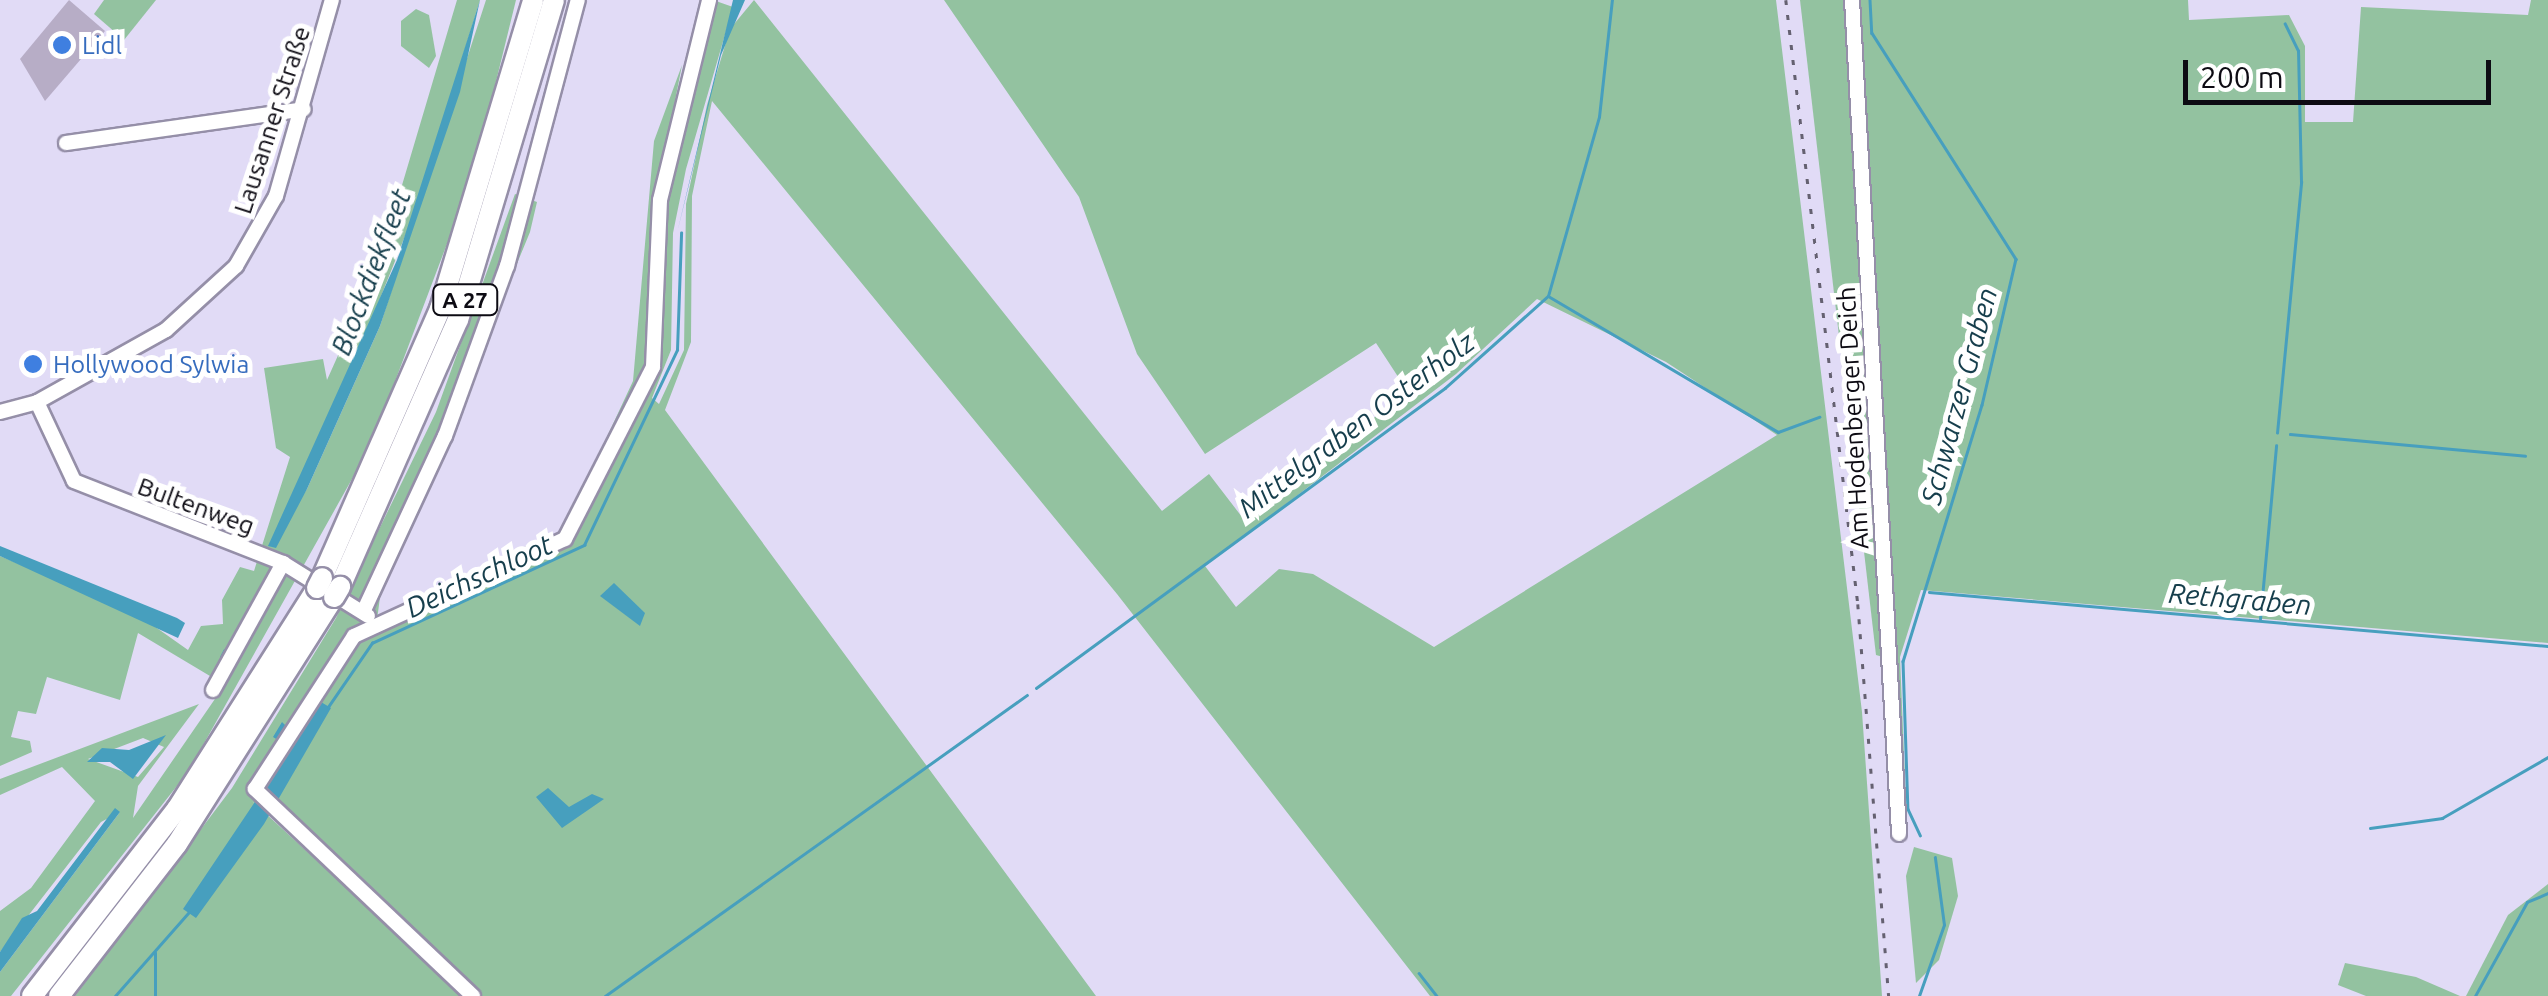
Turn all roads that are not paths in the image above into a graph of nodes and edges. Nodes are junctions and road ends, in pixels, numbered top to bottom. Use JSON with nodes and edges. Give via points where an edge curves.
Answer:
{"nodes":[{"id":1,"x":332,"y":0,"type":"edge"},
{"id":2,"x":534,"y":0,"type":"edge"},
{"id":3,"x":554,"y":0,"type":"edge"},
{"id":4,"x":578,"y":0,"type":"edge"},
{"id":5,"x":709,"y":0,"type":"edge"},
{"id":6,"x":1852,"y":0,"type":"edge"},
{"id":7,"x":304,"y":109,"type":"junction"},
{"id":8,"x":66,"y":143,"type":"dead end"},
{"id":9,"x":37,"y":402,"type":"junction"},
{"id":10,"x":0,"y":412,"type":"edge"},
{"id":11,"x":283,"y":564,"type":"junction"},
{"id":12,"x":328,"y":587,"type":"junction"},
{"id":13,"x":364,"y":608,"type":"junction"},
{"id":14,"x":371,"y":624,"type":"junction"},
{"id":15,"x":213,"y":690,"type":"dead end"},
{"id":16,"x":1899,"y":834,"type":"dead end"},
{"id":17,"x":32,"y":996,"type":"edge"},
{"id":18,"x":58,"y":996,"type":"edge"},
{"id":19,"x":473,"y":996,"type":"edge"}],
"edges":[{"from":1,"to":7,"type":"street","name":"Lausanner Straße"},
{"from":2,"to":12,"type":"highway","number":"A 27","via":[[440,309]]},
{"from":3,"to":12,"type":"highway","number":"A 27","via":[[458,320]]},
{"from":4,"to":13,"type":"street","via":[[507,266],[444,436]]},
{"from":5,"to":14,"type":"street","via":[[660,200],[652,367],[575,522],[535,559]]},
{"from":6,"to":16,"type":"street","name":"Am Hodenberger Deich"},
{"from":7,"to":8,"type":"street"},
{"from":7,"to":9,"type":"street","name":"Lausanner Straße","via":[[258,233],[214,291],[153,338]]},
{"from":9,"to":10,"type":"street","name":"Lausanner Straße"},
{"from":9,"to":11,"type":"street","name":"Bultenweg","via":[[74,481]]},
{"from":11,"to":13,"type":"street","name":"Bultenweg"},
{"from":11,"to":15,"type":"street"},
{"from":12,"to":17,"type":"highway","number":"A 27","via":[[177,809]]},
{"from":12,"to":18,"type":"highway","number":"A 27","via":[[177,844]]},
{"from":13,"to":14,"type":"street"},
{"from":14,"to":19,"type":"street","via":[[292,732],[258,796]]}]}
